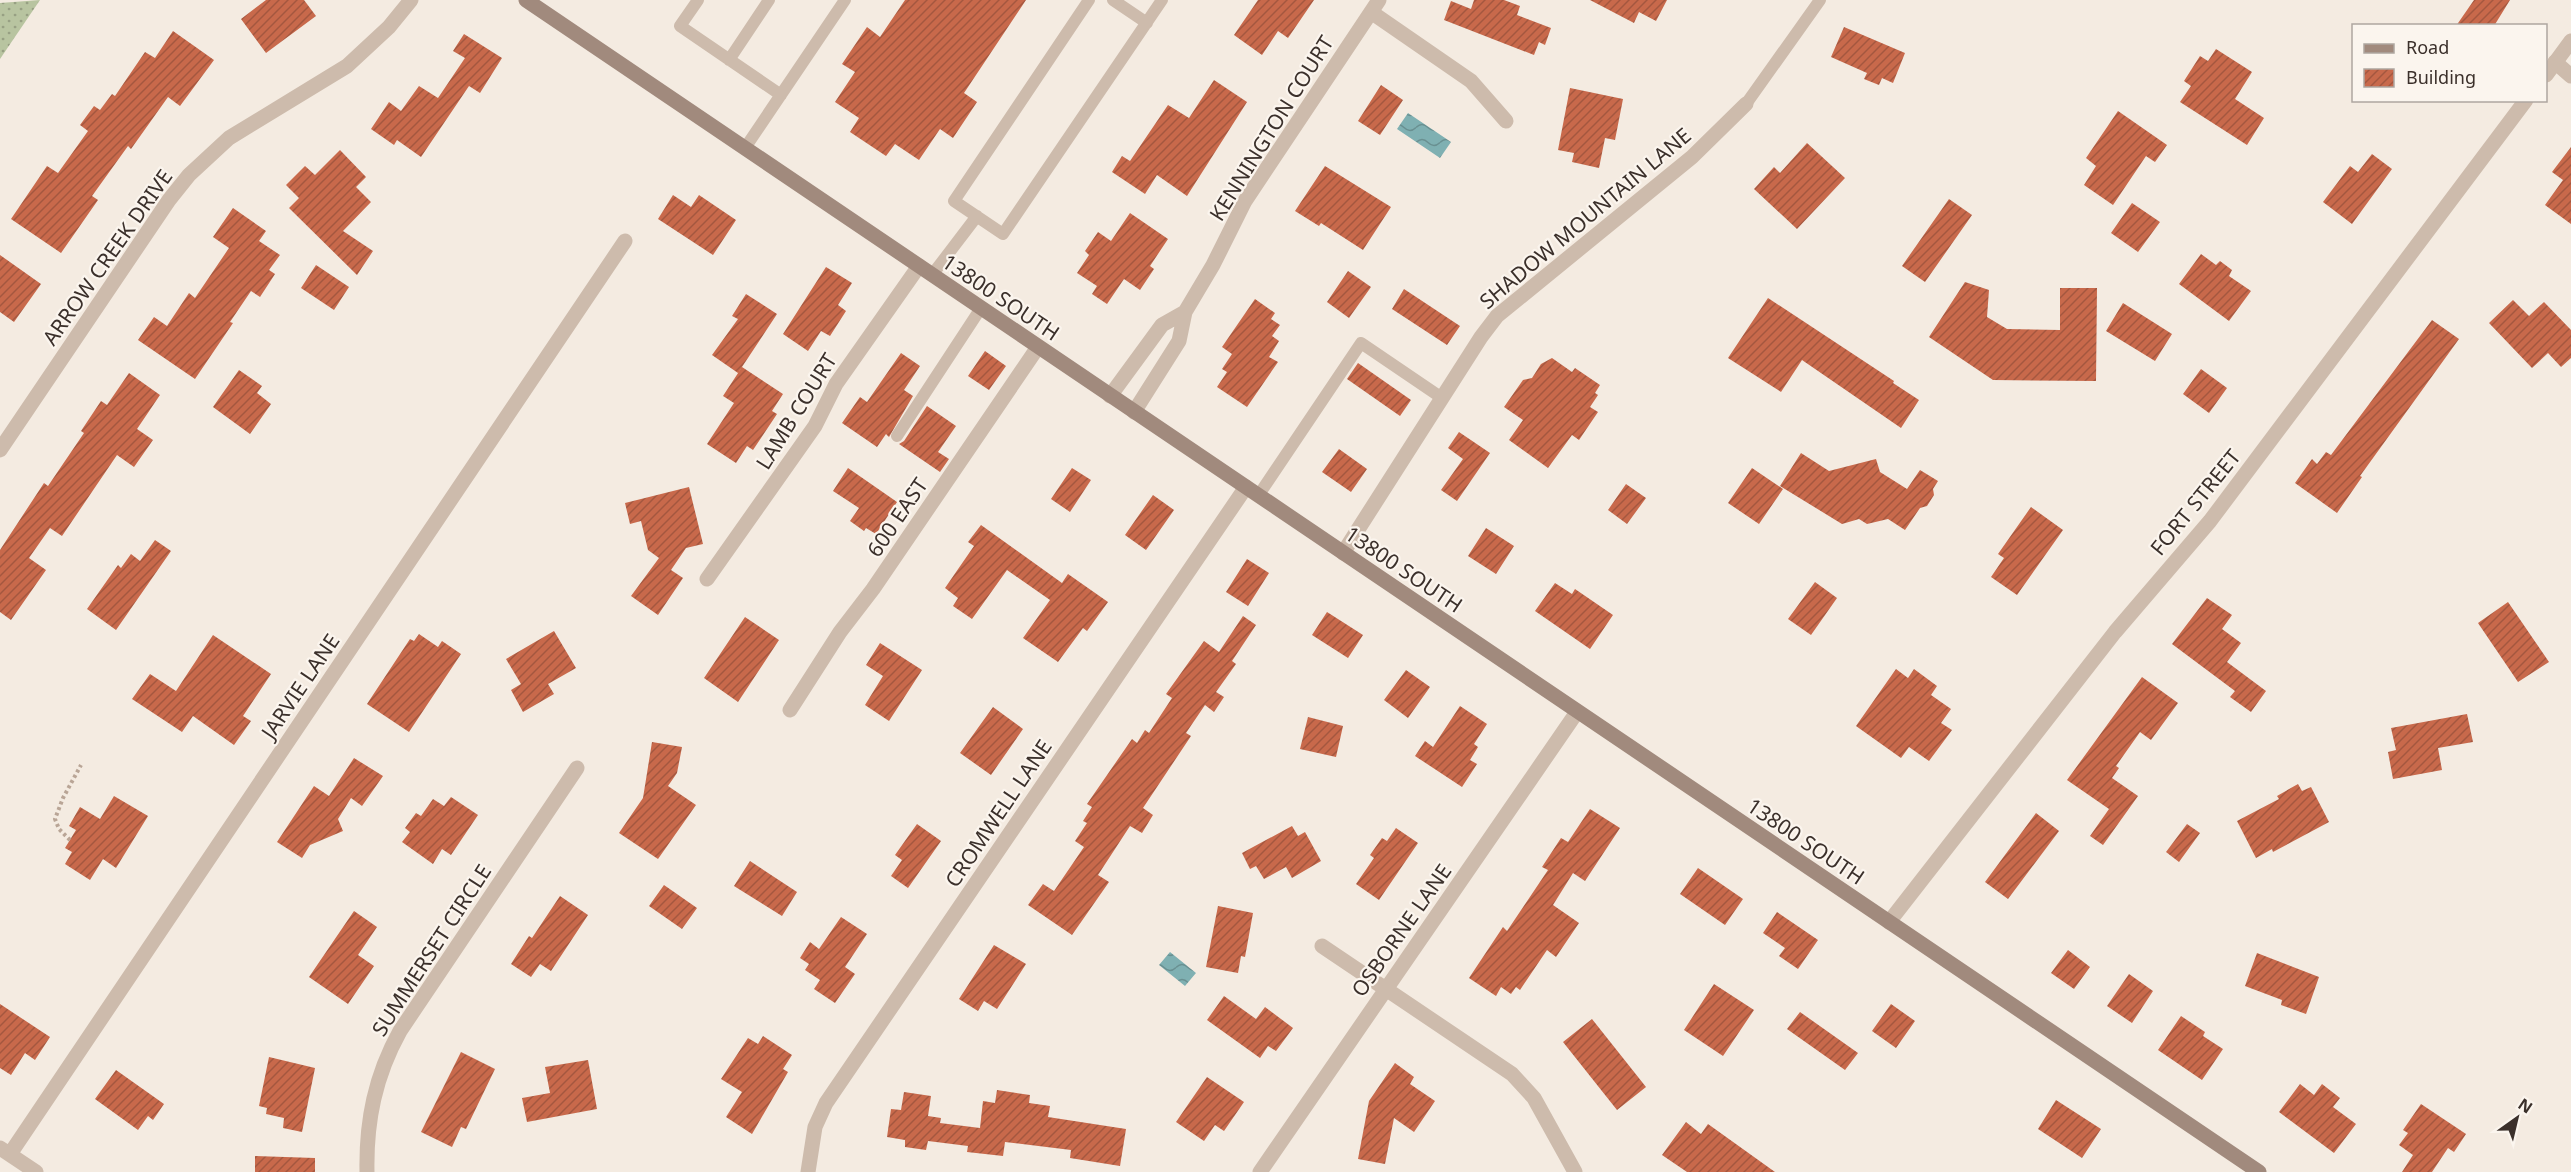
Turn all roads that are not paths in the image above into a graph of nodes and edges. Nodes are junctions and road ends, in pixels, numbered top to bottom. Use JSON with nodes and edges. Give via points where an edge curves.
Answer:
{"nodes":[{"id":1,"x":411,"y":0,"type":"edge"},
{"id":2,"x":526,"y":0,"type":"edge"},
{"id":3,"x":698,"y":0,"type":"edge"},
{"id":4,"x":769,"y":0,"type":"edge"},
{"id":5,"x":845,"y":0,"type":"edge"},
{"id":6,"x":1089,"y":0,"type":"edge"},
{"id":7,"x":1113,"y":0,"type":"edge"},
{"id":8,"x":1162,"y":0,"type":"edge"},
{"id":9,"x":1820,"y":0,"type":"edge"},
{"id":10,"x":1375,"y":6,"type":"edge"},
{"id":11,"x":1147,"y":23,"type":"junction"},
{"id":12,"x":2571,"y":40,"type":"edge"},
{"id":13,"x":729,"y":60,"type":"junction"},
{"id":14,"x":2550,"y":68,"type":"edge"},
{"id":15,"x":2571,"y":76,"type":"edge"},
{"id":16,"x":781,"y":95,"type":"junction"},
{"id":17,"x":2524,"y":102,"type":"edge"},
{"id":18,"x":1746,"y":104,"type":"joint"},
{"id":19,"x":1506,"y":121,"type":"dead end"},
{"id":20,"x":745,"y":148,"type":"junction"},
{"id":21,"x":977,"y":216,"type":"junction"},
{"id":22,"x":625,"y":242,"type":"dead end"},
{"id":23,"x":926,"y":271,"type":"junction"},
{"id":24,"x":981,"y":308,"type":"junction"},
{"id":25,"x":1185,"y":312,"type":"junction"},
{"id":26,"x":1038,"y":347,"type":"junction"},
{"id":27,"x":1110,"y":396,"type":"junction"},
{"id":28,"x":1442,"y":398,"type":"junction"},
{"id":29,"x":1134,"y":412,"type":"junction"},
{"id":30,"x":897,"y":436,"type":"dead end"},
{"id":31,"x":0,"y":450,"type":"edge"},
{"id":32,"x":1252,"y":492,"type":"junction"},
{"id":33,"x":1343,"y":553,"type":"junction"},
{"id":34,"x":707,"y":579,"type":"dead end"},
{"id":35,"x":790,"y":710,"type":"dead end"},
{"id":36,"x":1577,"y":712,"type":"junction"},
{"id":37,"x":577,"y":768,"type":"dead end"},
{"id":38,"x":1889,"y":922,"type":"junction"},
{"id":39,"x":1322,"y":946,"type":"dead end"},
{"id":40,"x":1386,"y":989,"type":"junction"},
{"id":41,"x":5,"y":1151,"type":"edge"},
{"id":42,"x":36,"y":1172,"type":"edge"},
{"id":43,"x":367,"y":1172,"type":"edge"},
{"id":44,"x":808,"y":1172,"type":"edge"},
{"id":45,"x":1260,"y":1172,"type":"edge"},
{"id":46,"x":1575,"y":1172,"type":"edge"},
{"id":47,"x":2259,"y":1172,"type":"edge"}],
"edges":[{"from":1,"to":31,"type":"street","name":"ARROW CREEK DRIVE","via":[[389,27],[347,66],[229,138],[189,175]]},
{"from":2,"to":20,"type":"main road","name":"13800 SOUTH"},
{"from":3,"to":13,"type":"lane","via":[[680,26]]},
{"from":4,"to":13,"type":"lane"},
{"from":5,"to":16,"type":"lane"},
{"from":6,"to":21,"type":"lane","via":[[954,201]]},
{"from":7,"to":11,"type":"lane"},
{"from":8,"to":11,"type":"lane"},
{"from":9,"to":18,"type":"lane"},
{"from":10,"to":19,"type":"street","via":[[1471,81]]},
{"from":10,"to":25,"type":"street","name":"KENNINGTON COURT","via":[[1258,179]]},
{"from":11,"to":21,"type":"lane","via":[[1003,234]]},
{"from":12,"to":14,"type":"street"},
{"from":13,"to":16,"type":"lane"},
{"from":14,"to":15,"type":"street"},
{"from":16,"to":20,"type":"lane"},
{"from":17,"to":38,"type":"street","name":"FORT STREET","via":[[2210,521],[2115,632]]},
{"from":18,"to":28,"type":"street","name":"SHADOW MOUNTAIN LANE","via":[[1692,157],[1497,316]]},
{"from":20,"to":23,"type":"main road","name":"13800 SOUTH"},
{"from":21,"to":23,"type":"lane"},
{"from":22,"to":41,"type":"street","name":"JARVIE LANE"},
{"from":23,"to":24,"type":"main road","name":"13800 SOUTH"},
{"from":23,"to":34,"type":"street","name":"LAMB COURT","via":[[837,384],[815,426]]},
{"from":24,"to":26,"type":"main road","name":"13800 SOUTH"},
{"from":24,"to":30,"type":"lane"},
{"from":25,"to":27,"type":"street","name":"KENNINGTON COURT","via":[[1162,325]]},
{"from":25,"to":29,"type":"street","name":"KENNINGTON COURT","via":[[1179,341]]},
{"from":26,"to":27,"type":"main road","name":"13800 SOUTH"},
{"from":26,"to":35,"type":"street","name":"600 EAST"},
{"from":27,"to":29,"type":"main road","name":"13800 SOUTH"},
{"from":28,"to":32,"type":"lane","via":[[1361,343]]},
{"from":28,"to":33,"type":"street","name":"SHADOW MOUNTAIN LANE"},
{"from":29,"to":32,"type":"main road","name":"13800 SOUTH"},
{"from":32,"to":33,"type":"main road","name":"13800 SOUTH"},
{"from":32,"to":44,"type":"street","name":"CROMWELL LANE","via":[[826,1103],[815,1127]]},
{"from":33,"to":36,"type":"main road","name":"13800 SOUTH"},
{"from":36,"to":38,"type":"main road","name":"13800 SOUTH"},
{"from":36,"to":40,"type":"street","name":"OSBORNE LANE"},
{"from":37,"to":43,"type":"street","name":"SUMMERSET CIRCLE","via":[[400,1031],[380,1073],[368,1122]]},
{"from":38,"to":47,"type":"main road","name":"13800 SOUTH"},
{"from":39,"to":40,"type":"street"},
{"from":40,"to":45,"type":"street","name":"OSBORNE LANE"},
{"from":40,"to":46,"type":"street","via":[[1518,1080],[1534,1098]]},
{"from":41,"to":42,"type":"street"}]}
